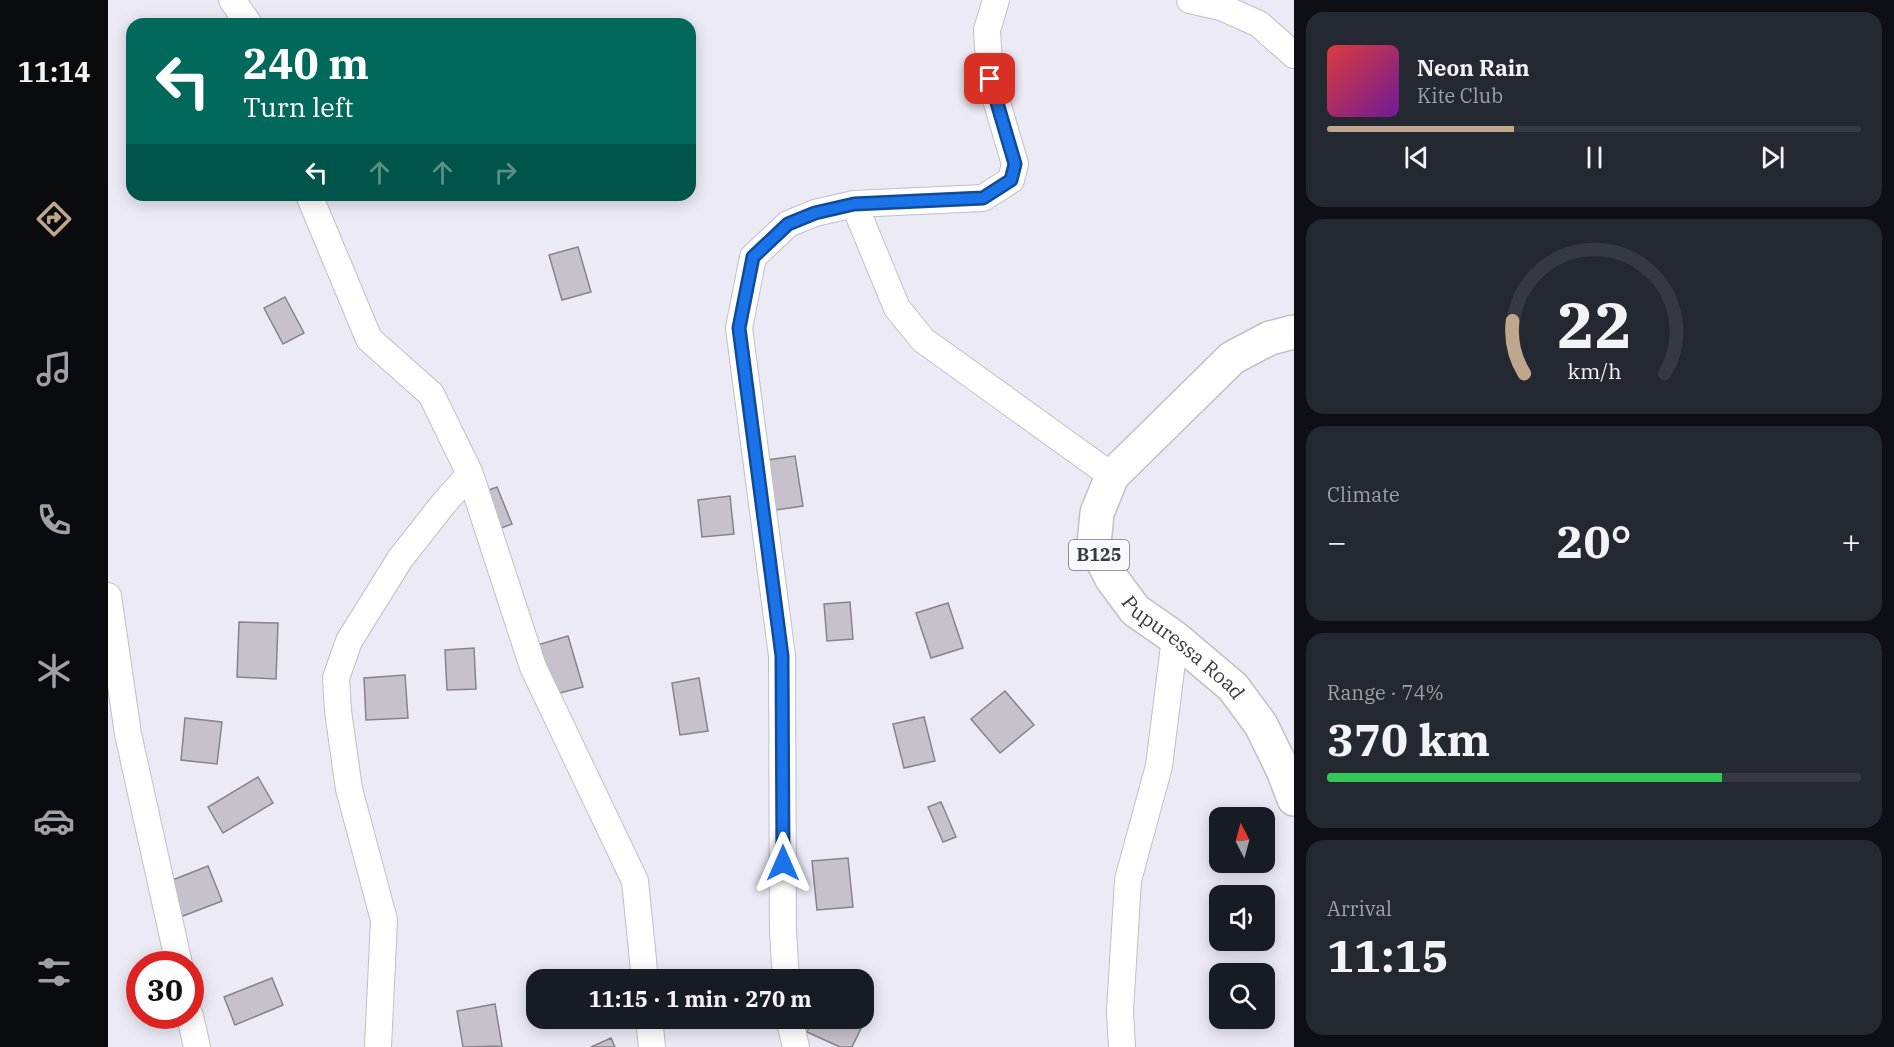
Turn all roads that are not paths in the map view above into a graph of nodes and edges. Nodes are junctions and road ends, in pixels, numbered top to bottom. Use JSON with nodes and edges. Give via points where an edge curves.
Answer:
{"nodes":[{"id":1,"x":232,"y":0,"type":"edge"},
{"id":2,"x":996,"y":0,"type":"edge"},
{"id":3,"x":1190,"y":0,"type":"edge"},
{"id":4,"x":245,"y":18,"type":"edge"},
{"id":5,"x":1294,"y":55,"type":"edge"},
{"id":6,"x":312,"y":201,"type":"edge"},
{"id":7,"x":854,"y":204,"type":"junction"},
{"id":8,"x":1294,"y":332,"type":"edge"},
{"id":9,"x":470,"y":474,"type":"junction"},
{"id":10,"x":1112,"y":476,"type":"junction"},
{"id":11,"x":108,"y":596,"type":"edge"},
{"id":12,"x":1175,"y":638,"type":"junction"},
{"id":13,"x":1294,"y":799,"type":"edge"},
{"id":14,"x":176,"y":951,"type":"edge"},
{"id":15,"x":644,"y":969,"type":"edge"},
{"id":16,"x":785,"y":969,"type":"edge"},
{"id":17,"x":193,"y":1029,"type":"edge"},
{"id":18,"x":650,"y":1029,"type":"edge"},
{"id":19,"x":792,"y":1029,"type":"edge"},
{"id":20,"x":197,"y":1047,"type":"edge"},
{"id":21,"x":378,"y":1047,"type":"edge"},
{"id":22,"x":652,"y":1047,"type":"edge"},
{"id":23,"x":796,"y":1047,"type":"edge"},
{"id":24,"x":1122,"y":1047,"type":"edge"}],
"edges":[{"from":1,"to":4,"type":"street"},
{"from":2,"to":7,"type":"street","via":[[987,30],[990,79],[1015,164],[1011,180],[983,198]]},
{"from":3,"to":5,"type":"street","via":[[1221,7],[1259,24]]},
{"from":6,"to":9,"type":"street","via":[[369,339],[431,394]]},
{"from":7,"to":10,"type":"street","via":[[897,308],[923,340]]},
{"from":7,"to":16,"type":"street","via":[[788,224],[753,257],[739,328],[782,656]]},
{"from":8,"to":10,"type":"main road","name":"Pupuressa Road","number":"B125","via":[[1270,338],[1232,358]]},
{"from":9,"to":15,"type":"street","via":[[532,667],[635,881]]},
{"from":9,"to":21,"type":"street","via":[[400,560],[349,641],[336,678],[349,789],[384,920]]},
{"from":10,"to":12,"type":"main road","name":"Pupuressa Road","number":"B125","via":[[1097,513],[1094,544],[1112,579],[1135,610]]},
{"from":11,"to":14,"type":"street","via":[[128,734]]},
{"from":12,"to":13,"type":"main road","name":"Pupuressa Road","number":"B125","via":[[1233,687],[1261,725]]},
{"from":12,"to":24,"type":"street","via":[[1159,766],[1128,880],[1120,1011]]},
{"from":17,"to":20,"type":"street"},
{"from":18,"to":22,"type":"street"},
{"from":19,"to":23,"type":"street"}]}
